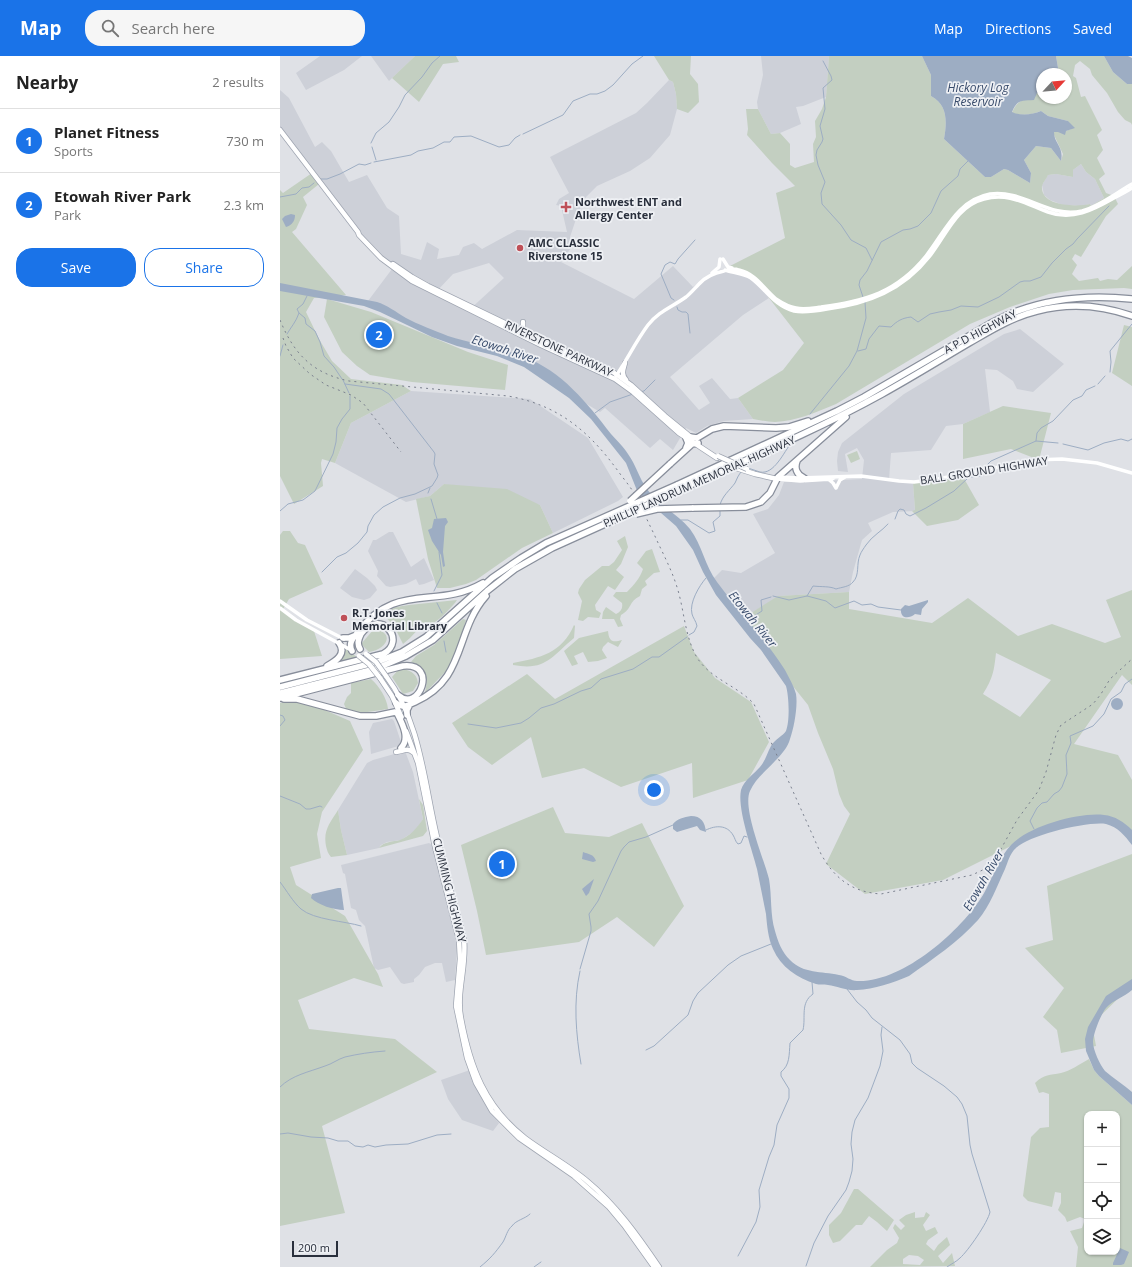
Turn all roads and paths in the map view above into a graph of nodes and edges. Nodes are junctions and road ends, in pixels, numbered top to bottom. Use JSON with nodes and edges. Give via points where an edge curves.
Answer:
{"nodes":[{"id":1,"x":280,"y":130,"type":"edge"},
{"id":2,"x":1132,"y":184,"type":"edge"},
{"id":3,"x":1132,"y":188,"type":"edge"},
{"id":4,"x":1102,"y":203,"type":"junction"},
{"id":5,"x":358,"y":232,"type":"junction"},
{"id":6,"x":733,"y":269,"type":"junction"},
{"id":7,"x":725,"y":270,"type":"junction"},
{"id":8,"x":710,"y":275,"type":"junction"},
{"id":9,"x":764,"y":289,"type":"junction"},
{"id":10,"x":1132,"y":299,"type":"edge"},
{"id":11,"x":1132,"y":316,"type":"edge"},
{"id":12,"x":523,"y":322,"type":"dead end"},
{"id":13,"x":526,"y":333,"type":"junction"},
{"id":14,"x":625,"y":363,"type":"junction"},
{"id":15,"x":905,"y":373,"type":"joint"},
{"id":16,"x":616,"y":377,"type":"junction"},
{"id":17,"x":626,"y":382,"type":"junction"},
{"id":18,"x":883,"y":393,"type":"junction"},
{"id":19,"x":837,"y":411,"type":"junction"},
{"id":20,"x":688,"y":437,"type":"junction"},
{"id":21,"x":700,"y":437,"type":"junction"},
{"id":22,"x":697,"y":444,"type":"junction"},
{"id":23,"x":686,"y":449,"type":"junction"},
{"id":24,"x":798,"y":460,"type":"junction"},
{"id":25,"x":1132,"y":473,"type":"edge"},
{"id":26,"x":846,"y":476,"type":"junction"},
{"id":27,"x":835,"y":477,"type":"junction"},
{"id":28,"x":804,"y":478,"type":"junction"},
{"id":29,"x":827,"y":479,"type":"junction"},
{"id":30,"x":778,"y":480,"type":"junction"},
{"id":31,"x":678,"y":487,"type":"junction"},
{"id":32,"x":634,"y":507,"type":"junction"},
{"id":33,"x":526,"y":562,"type":"junction"},
{"id":34,"x":492,"y":578,"type":"junction"},
{"id":35,"x":280,"y":601,"type":"edge"},
{"id":36,"x":280,"y":608,"type":"edge"},
{"id":37,"x":357,"y":633,"type":"junction"},
{"id":38,"x":341,"y":640,"type":"junction"},
{"id":39,"x":350,"y":642,"type":"junction"},
{"id":40,"x":360,"y":649,"type":"junction"},
{"id":41,"x":352,"y":651,"type":"junction"},
{"id":42,"x":313,"y":671,"type":"junction"},
{"id":43,"x":280,"y":680,"type":"edge"},
{"id":44,"x":280,"y":687,"type":"edge"},
{"id":45,"x":280,"y":693,"type":"edge"},
{"id":46,"x":398,"y":695,"type":"junction"},
{"id":47,"x":280,"y":699,"type":"edge"},
{"id":48,"x":396,"y":703,"type":"junction"},
{"id":49,"x":410,"y":704,"type":"junction"},
{"id":50,"x":404,"y":707,"type":"junction"},
{"id":51,"x":384,"y":715,"type":"junction"},
{"id":52,"x":404,"y":716,"type":"junction"},
{"id":53,"x":408,"y":736,"type":"junction"},
{"id":54,"x":403,"y":747,"type":"joint"},
{"id":55,"x":396,"y":752,"type":"dead end"},
{"id":56,"x":415,"y":753,"type":"junction"},
{"id":57,"x":469,"y":1058,"type":"junction"},
{"id":58,"x":580,"y":1181,"type":"junction"},
{"id":59,"x":605,"y":1198,"type":"junction"},
{"id":60,"x":610,"y":1209,"type":"junction"},
{"id":61,"x":634,"y":1232,"type":"junction"},
{"id":62,"x":657,"y":1267,"type":"edge"}],
"edges":[{"from":1,"to":5,"type":"main road","name":"RIVERSTONE PARKWAY"},
{"from":2,"to":4,"type":"main road"},
{"from":3,"to":4,"type":"main road"},
{"from":4,"to":9,"type":"main road","via":[[1086,213],[1068,216],[1049,213],[1013,198],[1001,196],[983,199],[966,208],[955,219],[923,264],[901,284],[870,300],[843,307],[802,312],[788,309],[775,302]]},
{"from":5,"to":13,"type":"main road","name":"RIVERSTONE PARKWAY","via":[[387,260],[412,277]]},
{"from":5,"to":16,"type":"main road","name":"RIVERSTONE PARKWAY","via":[[381,258],[412,281],[541,345]]},
{"from":6,"to":7,"type":"main road"},
{"from":6,"to":8,"type":"main road","via":[[722,259],[719,267]]},
{"from":6,"to":9,"type":"main road","via":[[748,273],[759,280]]},
{"from":7,"to":8,"type":"main road"},
{"from":7,"to":9,"type":"main road","via":[[745,275]]},
{"from":8,"to":14,"type":"main road","via":[[687,297],[654,318]]},
{"from":10,"to":15,"type":"highway","name":"A P D HIGHWAY","via":[[1084,298],[1028,307],[993,322]]},
{"from":11,"to":18,"type":"highway","name":"PHILLIP LANDRUM MEMORIAL HIGHWAY","via":[[1110,309],[1086,306],[1058,307],[1031,312],[995,328]]},
{"from":12,"to":13,"type":"main road"},
{"from":13,"to":16,"type":"main road","name":"RIVERSTONE PARKWAY","via":[[603,367]]},
{"from":14,"to":16,"type":"main road"},
{"from":14,"to":17,"type":"main road","via":[[622,374]]},
{"from":15,"to":19,"type":"highway","name":"PHILLIP LANDRUM MEMORIAL HIGHWAY"},
{"from":16,"to":17,"type":"main road","name":"RIVERSTONE PARKWAY"},
{"from":16,"to":20,"type":"main road","name":"RIVERSTONE PARKWAY","via":[[665,421]]},
{"from":17,"to":20,"type":"main road","name":"RIVERSTONE PARKWAY"},
{"from":18,"to":24,"type":"highway","via":[[842,419]]},
{"from":18,"to":31,"type":"highway","name":"PHILLIP LANDRUM MEMORIAL HIGHWAY","via":[[818,427]]},
{"from":19,"to":21,"type":"highway","via":[[789,427],[724,426],[712,429]]},
{"from":19,"to":31,"type":"highway","name":"PHILLIP LANDRUM MEMORIAL HIGHWAY"},
{"from":20,"to":21,"type":"highway"},
{"from":20,"to":22,"type":"main road","name":"RIVERSTONE PARKWAY"},
{"from":20,"to":23,"type":"highway"},
{"from":21,"to":22,"type":"highway"},
{"from":22,"to":23,"type":"highway"},
{"from":22,"to":30,"type":"main road","bridge":true,"via":[[746,470]]},
{"from":23,"to":32,"type":"highway","bridge":true},
{"from":24,"to":28,"type":"highway","via":[[796,471]]},
{"from":24,"to":30,"type":"highway"},
{"from":25,"to":26,"type":"main road","name":"BALL GROUND HIGHWAY","via":[[1097,463],[1051,459],[918,481]]},
{"from":26,"to":27,"type":"main road","name":"BALL GROUND HIGHWAY"},
{"from":26,"to":29,"type":"main road","via":[[836,488],[832,481]]},
{"from":27,"to":28,"type":"main road","name":"BALL GROUND HIGHWAY"},
{"from":27,"to":29,"type":"main road","name":"BALL GROUND HIGHWAY"},
{"from":28,"to":30,"type":"main road","name":"BALL GROUND HIGHWAY"},
{"from":29,"to":30,"type":"main road","name":"BALL GROUND HIGHWAY"},
{"from":30,"to":32,"type":"highway","bridge":true,"via":[[767,496],[756,505]]},
{"from":31,"to":32,"type":"highway","name":"PHILLIP LANDRUM MEMORIAL HIGHWAY","bridge":true},
{"from":32,"to":33,"type":"highway","name":"PHILLIP LANDRUM MEMORIAL HIGHWAY"},
{"from":32,"to":34,"type":"highway","name":"PHILLIP LANDRUM MEMORIAL HIGHWAY","via":[[567,534],[529,553]]},
{"from":33,"to":45,"type":"highway","name":"PHILLIP LANDRUM MEMORIAL HIGHWAY","via":[[492,587],[433,640],[406,656],[375,669]]},
{"from":33,"to":49,"type":"highway","via":[[498,584],[480,604],[470,621],[455,664],[444,682],[428,695]]},
{"from":34,"to":37,"type":"highway","via":[[459,593],[408,599],[392,604],[374,614]]},
{"from":34,"to":44,"type":"highway","name":"PHILLIP LANDRUM MEMORIAL HIGHWAY","via":[[439,627],[406,649],[377,662]]},
{"from":35,"to":38,"type":"main road"},
{"from":36,"to":38,"type":"main road","via":[[296,620]]},
{"from":37,"to":38,"type":"highway"},
{"from":37,"to":39,"type":"highway"},
{"from":38,"to":39,"type":"main road"},
{"from":38,"to":41,"type":"main road"},
{"from":38,"to":42,"type":"highway","via":[[343,649],[339,656],[327,666]]},
{"from":39,"to":40,"type":"main road"},
{"from":39,"to":41,"type":"highway"},
{"from":40,"to":42,"type":"highway","via":[[358,639],[370,625],[383,625],[392,634],[390,649],[385,654]]},
{"from":40,"to":46,"type":"main road","name":"CUMMING HIGHWAY","bridge":true,"via":[[376,662]]},
{"from":41,"to":48,"type":"main road","name":"CUMMING HIGHWAY","bridge":true,"via":[[369,664]]},
{"from":42,"to":43,"type":"highway"},
{"from":46,"to":47,"type":"highway","via":[[406,699],[420,692],[423,679],[417,669],[403,666]]},
{"from":46,"to":50,"type":"main road","name":"CUMMING HIGHWAY"},
{"from":47,"to":51,"type":"highway","via":[[297,699],[355,715]]},
{"from":48,"to":50,"type":"highway"},
{"from":48,"to":52,"type":"main road","name":"CUMMING HIGHWAY"},
{"from":49,"to":50,"type":"highway"},
{"from":49,"to":52,"type":"highway"},
{"from":50,"to":52,"type":"main road","name":"CUMMING HIGHWAY"},
{"from":51,"to":52,"type":"highway","via":[[395,712]]},
{"from":51,"to":54,"type":"highway","via":[[394,713],[398,716],[406,739]]},
{"from":52,"to":53,"type":"main road","name":"CUMMING HIGHWAY"},
{"from":52,"to":57,"type":"main road","name":"CUMMING HIGHWAY","via":[[425,772],[437,837],[464,939],[459,998]]},
{"from":53,"to":54,"type":"main road"},
{"from":53,"to":56,"type":"main road","name":"CUMMING HIGHWAY"},
{"from":55,"to":56,"type":"main road","via":[[406,749]]},
{"from":56,"to":57,"type":"main road","name":"CUMMING HIGHWAY","via":[[434,847],[459,940],[456,1006]]},
{"from":57,"to":58,"type":"main road","name":"CUMMING HIGHWAY","via":[[476,1083],[494,1114],[519,1138]]},
{"from":57,"to":59,"type":"main road","name":"CUMMING HIGHWAY","via":[[484,1092],[501,1115],[526,1138],[574,1171]]},
{"from":58,"to":59,"type":"main road"},
{"from":58,"to":60,"type":"main road","name":"CUMMING HIGHWAY"},
{"from":59,"to":61,"type":"main road","name":"CUMMING HIGHWAY"},
{"from":60,"to":61,"type":"main road"},
{"from":60,"to":62,"type":"main road","name":"CUMMING HIGHWAY"},
{"from":61,"to":62,"type":"main road","name":"CUMMING HIGHWAY"}]}
